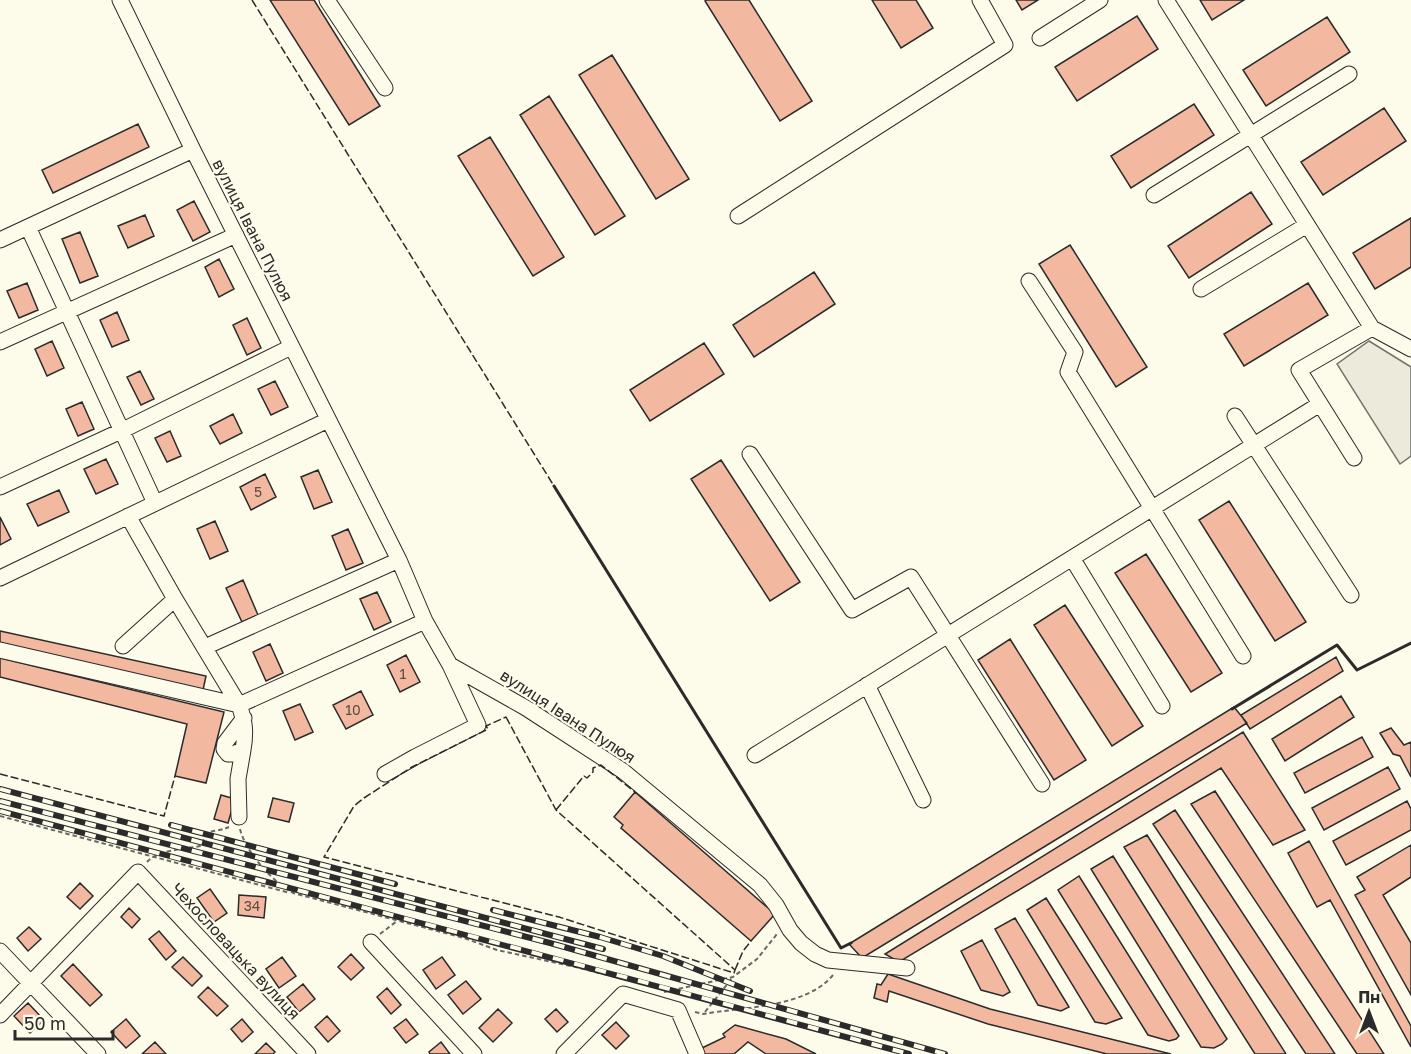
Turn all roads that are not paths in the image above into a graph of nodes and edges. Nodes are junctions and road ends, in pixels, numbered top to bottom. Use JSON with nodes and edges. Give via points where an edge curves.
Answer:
{"nodes":[{"id":1,"x":120,"y":0,"type":"edge"},
{"id":2,"x":327,"y":0,"type":"edge"},
{"id":3,"x":980,"y":0,"type":"edge"},
{"id":4,"x":1100,"y":0,"type":"edge"},
{"id":5,"x":1166,"y":0,"type":"edge"},
{"id":6,"x":1041,"y":38,"type":"dead end"},
{"id":7,"x":1349,"y":74,"type":"dead end"},
{"id":8,"x":385,"y":88,"type":"dead end"},
{"id":9,"x":1251,"y":135,"type":"junction"},
{"id":10,"x":193,"y":150,"type":"junction"},
{"id":11,"x":1154,"y":195,"type":"dead end"},
{"id":12,"x":738,"y":216,"type":"dead end"},
{"id":13,"x":1307,"y":225,"type":"junction"},
{"id":14,"x":28,"y":227,"type":"junction"},
{"id":15,"x":236,"y":235,"type":"junction"},
{"id":16,"x":0,"y":240,"type":"edge"},
{"id":17,"x":1029,"y":280,"type":"dead end"},
{"id":18,"x":1201,"y":289,"type":"dead end"},
{"id":19,"x":67,"y":312,"type":"junction"},
{"id":20,"x":1372,"y":328,"type":"junction"},
{"id":21,"x":0,"y":342,"type":"edge"},
{"id":22,"x":291,"y":347,"type":"junction"},
{"id":23,"x":1411,"y":349,"type":"edge"},
{"id":24,"x":1320,"y":404,"type":"junction"},
{"id":25,"x":1235,"y":416,"type":"dead end"},
{"id":26,"x":328,"y":420,"type":"junction"},
{"id":27,"x":121,"y":431,"type":"junction"},
{"id":28,"x":1255,"y":445,"type":"junction"},
{"id":29,"x":750,"y":454,"type":"dead end"},
{"id":30,"x":1354,"y":458,"type":"dead end"},
{"id":31,"x":0,"y":487,"type":"edge"},
{"id":32,"x":155,"y":503,"type":"junction"},
{"id":33,"x":1153,"y":509,"type":"junction"},
{"id":34,"x":128,"y":516,"type":"junction"},
{"id":35,"x":1072,"y":558,"type":"junction"},
{"id":36,"x":399,"y":560,"type":"junction"},
{"id":37,"x":0,"y":578,"type":"edge"},
{"id":38,"x":1351,"y":595,"type":"dead end"},
{"id":39,"x":175,"y":600,"type":"junction"},
{"id":40,"x":425,"y":621,"type":"junction"},
{"id":41,"x":948,"y":635,"type":"junction"},
{"id":42,"x":123,"y":646,"type":"dead end"},
{"id":43,"x":205,"y":647,"type":"junction"},
{"id":44,"x":0,"y":650,"type":"edge"},
{"id":45,"x":1244,"y":656,"type":"dead end"},
{"id":46,"x":450,"y":665,"type":"junction"},
{"id":47,"x":867,"y":685,"type":"junction"},
{"id":48,"x":1162,"y":706,"type":"dead end"},
{"id":49,"x":241,"y":711,"type":"junction"},
{"id":50,"x":755,"y":755,"type":"dead end"},
{"id":51,"x":385,"y":774,"type":"dead end"},
{"id":52,"x":1042,"y":784,"type":"dead end"},
{"id":53,"x":923,"y":800,"type":"dead end"},
{"id":54,"x":239,"y":817,"type":"road end"},
{"id":55,"x":371,"y":942,"type":"road end"},
{"id":56,"x":0,"y":951,"type":"edge"},
{"id":57,"x":907,"y":968,"type":"dead end"},
{"id":58,"x":31,"y":984,"type":"junction"},
{"id":59,"x":0,"y":1015,"type":"edge"},
{"id":60,"x":98,"y":1054,"type":"edge"},
{"id":61,"x":309,"y":1054,"type":"edge"},
{"id":62,"x":474,"y":1054,"type":"edge"},
{"id":63,"x":564,"y":1054,"type":"edge"},
{"id":64,"x":697,"y":1054,"type":"edge"}],
"edges":[{"from":1,"to":10,"type":"street"},
{"from":2,"to":8,"type":"street"},
{"from":3,"to":12,"type":"street","via":[[1005,45]]},
{"from":4,"to":6,"type":"street"},
{"from":5,"to":9,"type":"street"},
{"from":7,"to":9,"type":"street"},
{"from":9,"to":11,"type":"street"},
{"from":9,"to":13,"type":"street"},
{"from":10,"to":14,"type":"street","name":"вулиця Івана Пулюя"},
{"from":10,"to":15,"type":"street","name":"вулиця Івана Пулюя"},
{"from":13,"to":18,"type":"street"},
{"from":13,"to":20,"type":"street"},
{"from":14,"to":16,"type":"street","name":"вулиця Івана Пулюя"},
{"from":14,"to":19,"type":"street"},
{"from":15,"to":19,"type":"street"},
{"from":15,"to":22,"type":"street","name":"вулиця Івана Пулюя"},
{"from":17,"to":33,"type":"street","via":[[1075,352],[1068,372]]},
{"from":19,"to":21,"type":"street"},
{"from":19,"to":27,"type":"street"},
{"from":20,"to":23,"type":"street"},
{"from":20,"to":24,"type":"street","via":[[1299,370]]},
{"from":22,"to":26,"type":"street","name":"вулиця Івана Пулюя"},
{"from":22,"to":27,"type":"street"},
{"from":24,"to":28,"type":"street"},
{"from":24,"to":30,"type":"street"},
{"from":25,"to":28,"type":"street"},
{"from":26,"to":32,"type":"street"},
{"from":26,"to":36,"type":"street","name":"вулиця Івана Пулюя"},
{"from":27,"to":31,"type":"street"},
{"from":27,"to":32,"type":"street"},
{"from":28,"to":33,"type":"street"},
{"from":28,"to":38,"type":"street"},
{"from":29,"to":41,"type":"street","via":[[852,610],[911,577]]},
{"from":32,"to":34,"type":"street"},
{"from":33,"to":35,"type":"street"},
{"from":33,"to":45,"type":"street"},
{"from":34,"to":37,"type":"street"},
{"from":34,"to":39,"type":"street"},
{"from":35,"to":41,"type":"street"},
{"from":35,"to":48,"type":"street"},
{"from":36,"to":40,"type":"street","name":"вулиця Івана Пулюя"},
{"from":36,"to":43,"type":"street"},
{"from":39,"to":42,"type":"street"},
{"from":39,"to":43,"type":"street"},
{"from":40,"to":46,"type":"street","name":"вулиця Івана Пулюя"},
{"from":40,"to":49,"type":"street"},
{"from":41,"to":47,"type":"street"},
{"from":41,"to":52,"type":"street"},
{"from":43,"to":49,"type":"street"},
{"from":44,"to":49,"type":"street"},
{"from":46,"to":51,"type":"street","via":[[478,725]]},
{"from":46,"to":57,"type":"street","name":"вулиця Івана Пулюя","via":[[526,708],[623,771],[760,885],[808,949],[828,960]]},
{"from":47,"to":50,"type":"street"},
{"from":47,"to":53,"type":"street"},
{"from":49,"to":54,"type":"street","via":[[246,733],[238,779]]},
{"from":55,"to":62,"type":"street"},
{"from":56,"to":58,"type":"street"},
{"from":58,"to":59,"type":"street"},
{"from":58,"to":60,"type":"street"},
{"from":58,"to":61,"type":"street","name":"Чехословацька вулиця","via":[[138,872]]},
{"from":63,"to":64,"type":"street","via":[[623,987],[645,1000],[678,1010]]}]}
